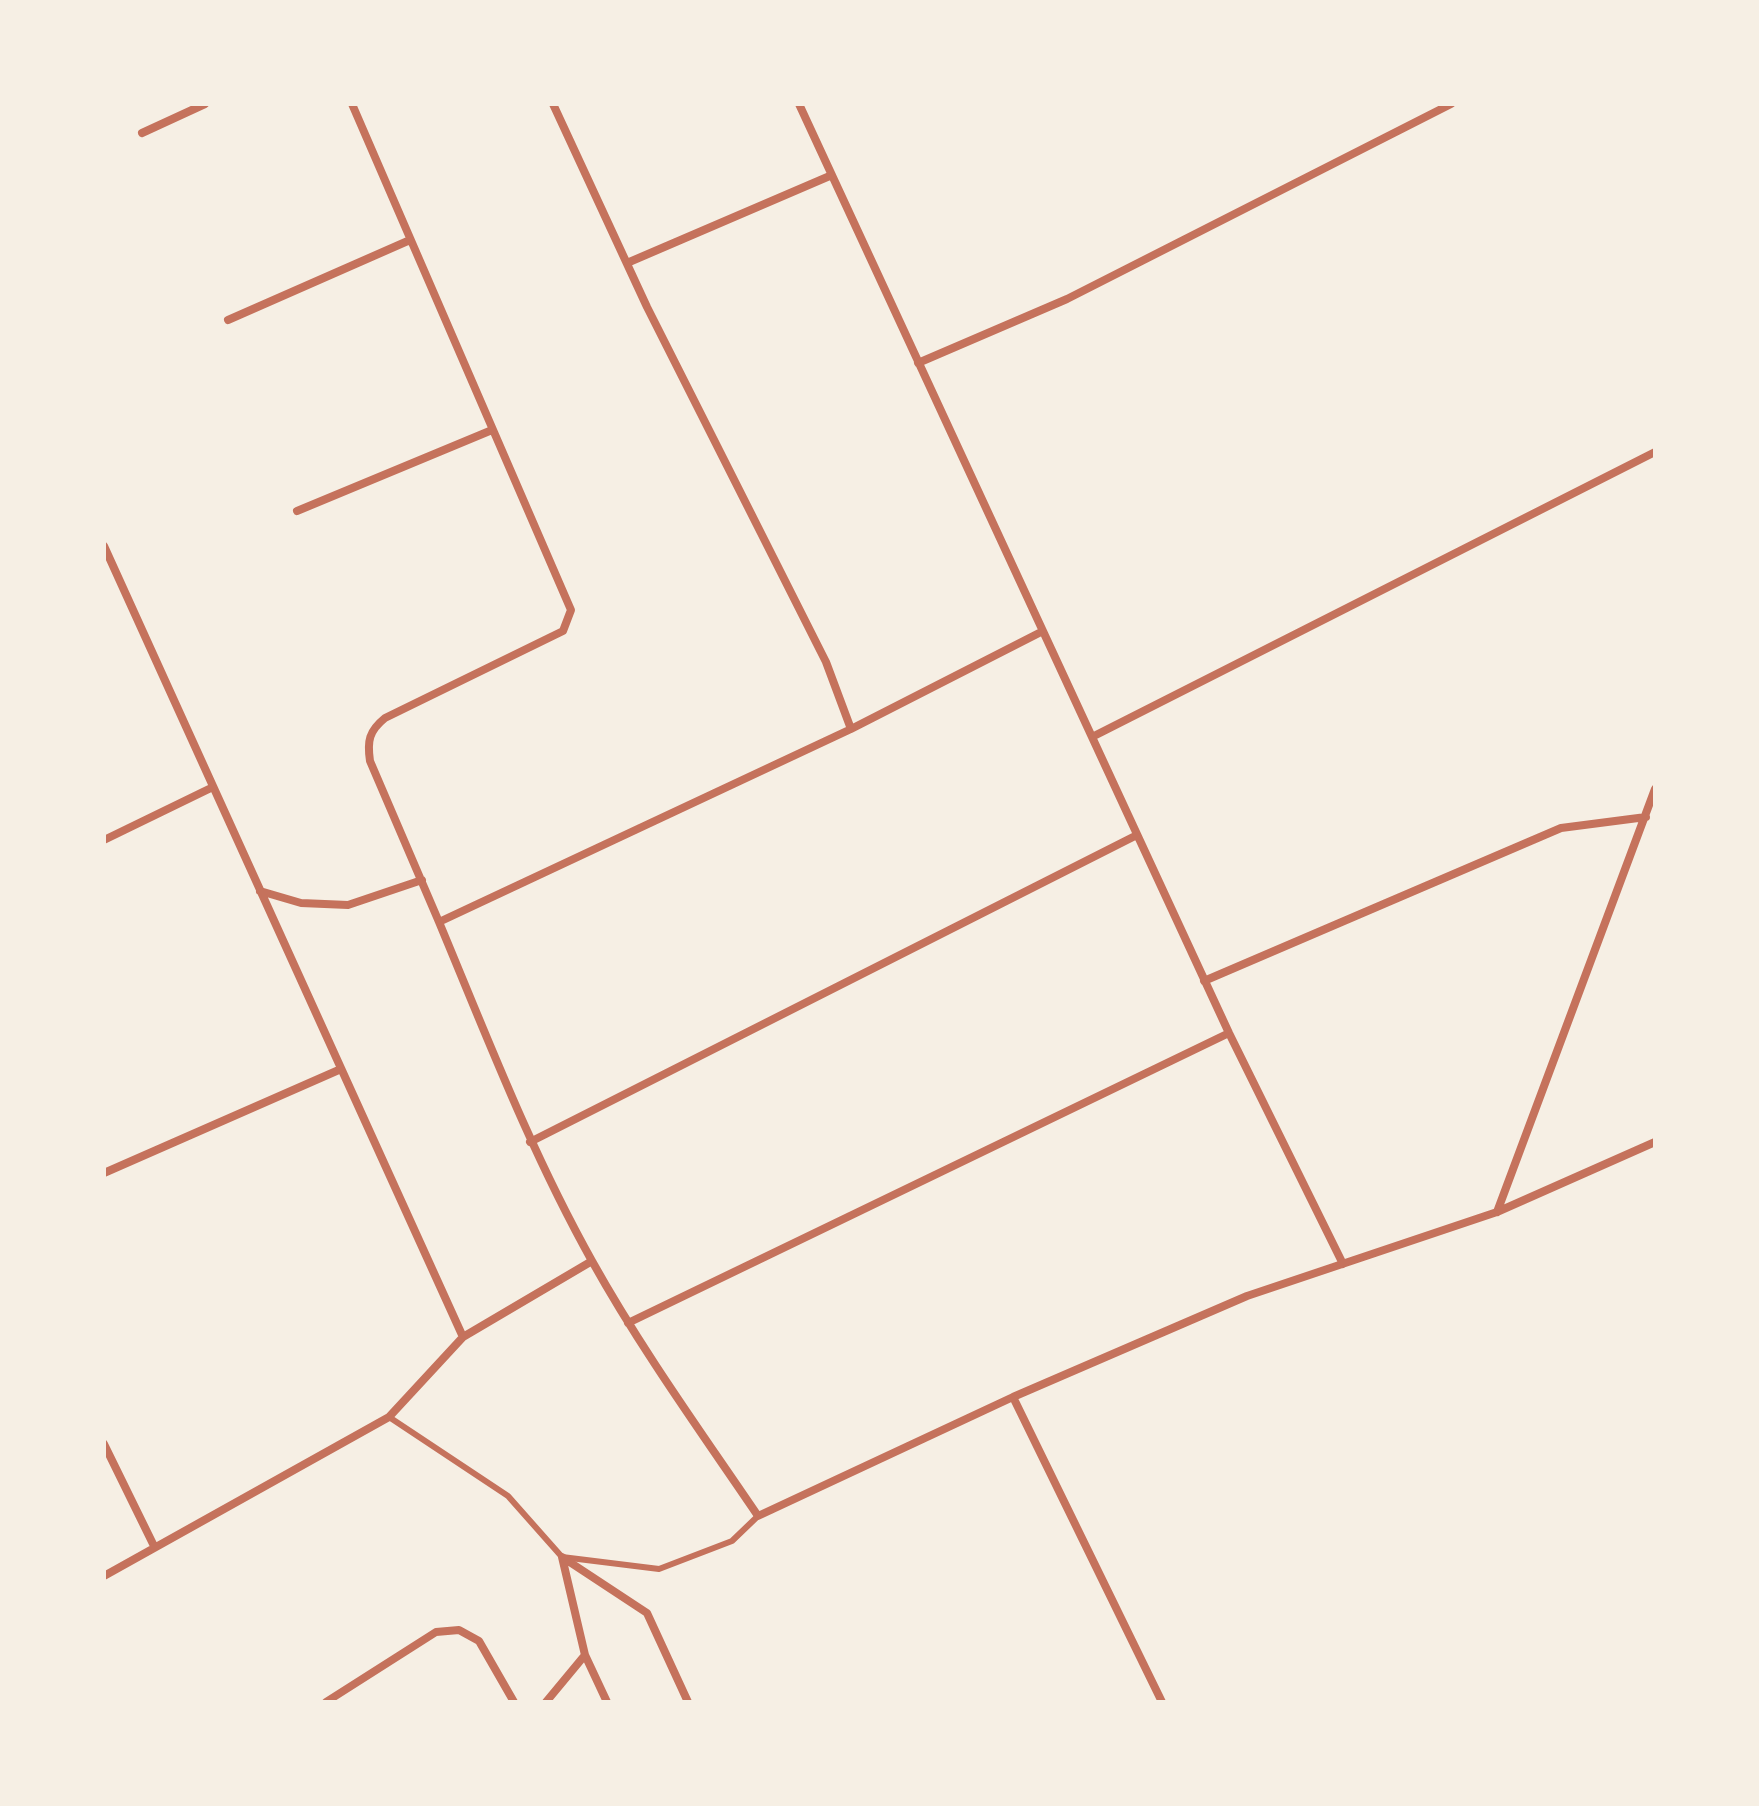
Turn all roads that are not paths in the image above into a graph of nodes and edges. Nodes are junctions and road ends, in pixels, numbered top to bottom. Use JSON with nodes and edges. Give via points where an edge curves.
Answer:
{"nodes":[{"id":1,"x":205,"y":104,"type":"edge"},
{"id":2,"x":352,"y":104,"type":"edge"},
{"id":3,"x":553,"y":104,"type":"edge"},
{"id":4,"x":799,"y":104,"type":"edge"},
{"id":5,"x":1451,"y":104,"type":"edge"},
{"id":6,"x":142,"y":133,"type":"dead end"},
{"id":7,"x":832,"y":175,"type":"junction"},
{"id":8,"x":410,"y":240,"type":"junction"},
{"id":9,"x":627,"y":263,"type":"junction"},
{"id":10,"x":228,"y":320,"type":"dead end"},
{"id":11,"x":918,"y":363,"type":"junction"},
{"id":12,"x":492,"y":430,"type":"junction"},
{"id":13,"x":1655,"y":452,"type":"edge"},
{"id":14,"x":297,"y":511,"type":"dead end"},
{"id":15,"x":104,"y":546,"type":"edge"},
{"id":16,"x":1043,"y":631,"type":"junction"},
{"id":17,"x":851,"y":729,"type":"junction"},
{"id":18,"x":1092,"y":737,"type":"junction"},
{"id":19,"x":213,"y":787,"type":"junction"},
{"id":20,"x":1655,"y":789,"type":"edge"},
{"id":21,"x":1646,"y":817,"type":"junction"},
{"id":22,"x":1137,"y":835,"type":"junction"},
{"id":23,"x":104,"y":840,"type":"edge"},
{"id":24,"x":422,"y":880,"type":"junction"},
{"id":25,"x":260,"y":891,"type":"junction"},
{"id":26,"x":439,"y":922,"type":"junction"},
{"id":27,"x":1204,"y":981,"type":"junction"},
{"id":28,"x":1229,"y":1033,"type":"junction"},
{"id":29,"x":341,"y":1069,"type":"junction"},
{"id":30,"x":530,"y":1142,"type":"junction"},
{"id":31,"x":1655,"y":1142,"type":"edge"},
{"id":32,"x":104,"y":1173,"type":"edge"},
{"id":33,"x":1497,"y":1212,"type":"junction"},
{"id":34,"x":592,"y":1261,"type":"junction"},
{"id":35,"x":1343,"y":1264,"type":"junction"},
{"id":36,"x":628,"y":1323,"type":"junction"},
{"id":37,"x":463,"y":1337,"type":"junction"},
{"id":38,"x":1013,"y":1397,"type":"junction"},
{"id":39,"x":389,"y":1417,"type":"junction"},
{"id":40,"x":104,"y":1444,"type":"edge"},
{"id":41,"x":758,"y":1516,"type":"junction"},
{"id":42,"x":154,"y":1546,"type":"junction"},
{"id":43,"x":562,"y":1557,"type":"junction"},
{"id":44,"x":104,"y":1576,"type":"edge"},
{"id":45,"x":585,"y":1655,"type":"junction"},
{"id":46,"x":326,"y":1702,"type":"edge"},
{"id":47,"x":514,"y":1702,"type":"edge"},
{"id":48,"x":546,"y":1702,"type":"edge"},
{"id":49,"x":607,"y":1702,"type":"edge"},
{"id":50,"x":688,"y":1702,"type":"edge"},
{"id":51,"x":1162,"y":1702,"type":"edge"}],
"edges":[{"from":1,"to":6,"type":"street"},
{"from":2,"to":8,"type":"street"},
{"from":3,"to":9,"type":"street"},
{"from":4,"to":7,"type":"street"},
{"from":5,"to":11,"type":"street","via":[[1067,299]]},
{"from":7,"to":9,"type":"street"},
{"from":7,"to":11,"type":"street"},
{"from":8,"to":10,"type":"street"},
{"from":8,"to":12,"type":"street"},
{"from":9,"to":17,"type":"street","via":[[826,662]]},
{"from":11,"to":16,"type":"street"},
{"from":12,"to":14,"type":"street"},
{"from":12,"to":24,"type":"street","via":[[571,610],[563,631],[373,728],[370,761]]},
{"from":13,"to":18,"type":"street"},
{"from":15,"to":19,"type":"street"},
{"from":16,"to":17,"type":"street"},
{"from":16,"to":18,"type":"street"},
{"from":17,"to":26,"type":"street"},
{"from":18,"to":22,"type":"street"},
{"from":19,"to":23,"type":"street"},
{"from":19,"to":25,"type":"street"},
{"from":20,"to":21,"type":"street"},
{"from":21,"to":27,"type":"street","via":[[1561,828]]},
{"from":21,"to":33,"type":"street"},
{"from":22,"to":27,"type":"street"},
{"from":22,"to":30,"type":"street"},
{"from":24,"to":25,"type":"street","via":[[348,905],[301,903]]},
{"from":24,"to":26,"type":"street"},
{"from":25,"to":29,"type":"street"},
{"from":26,"to":30,"type":"street"},
{"from":27,"to":28,"type":"street"},
{"from":28,"to":35,"type":"street"},
{"from":28,"to":36,"type":"street"},
{"from":29,"to":32,"type":"street"},
{"from":29,"to":37,"type":"street"},
{"from":30,"to":34,"type":"street"},
{"from":31,"to":33,"type":"street"},
{"from":33,"to":35,"type":"street"},
{"from":34,"to":36,"type":"street"},
{"from":34,"to":37,"type":"street"},
{"from":35,"to":38,"type":"street","via":[[1247,1296]]},
{"from":36,"to":41,"type":"street"},
{"from":37,"to":39,"type":"street"},
{"from":38,"to":41,"type":"street"},
{"from":38,"to":51,"type":"street"},
{"from":39,"to":42,"type":"street"},
{"from":39,"to":43,"type":"lane","via":[[508,1496]]},
{"from":40,"to":42,"type":"street"},
{"from":41,"to":43,"type":"lane","via":[[732,1541],[659,1569]]},
{"from":42,"to":44,"type":"street"},
{"from":43,"to":45,"type":"street"},
{"from":43,"to":50,"type":"street","via":[[647,1613]]},
{"from":45,"to":48,"type":"street"},
{"from":45,"to":49,"type":"street"},
{"from":46,"to":47,"type":"street","via":[[436,1632],[459,1630],[479,1641]]}]}
